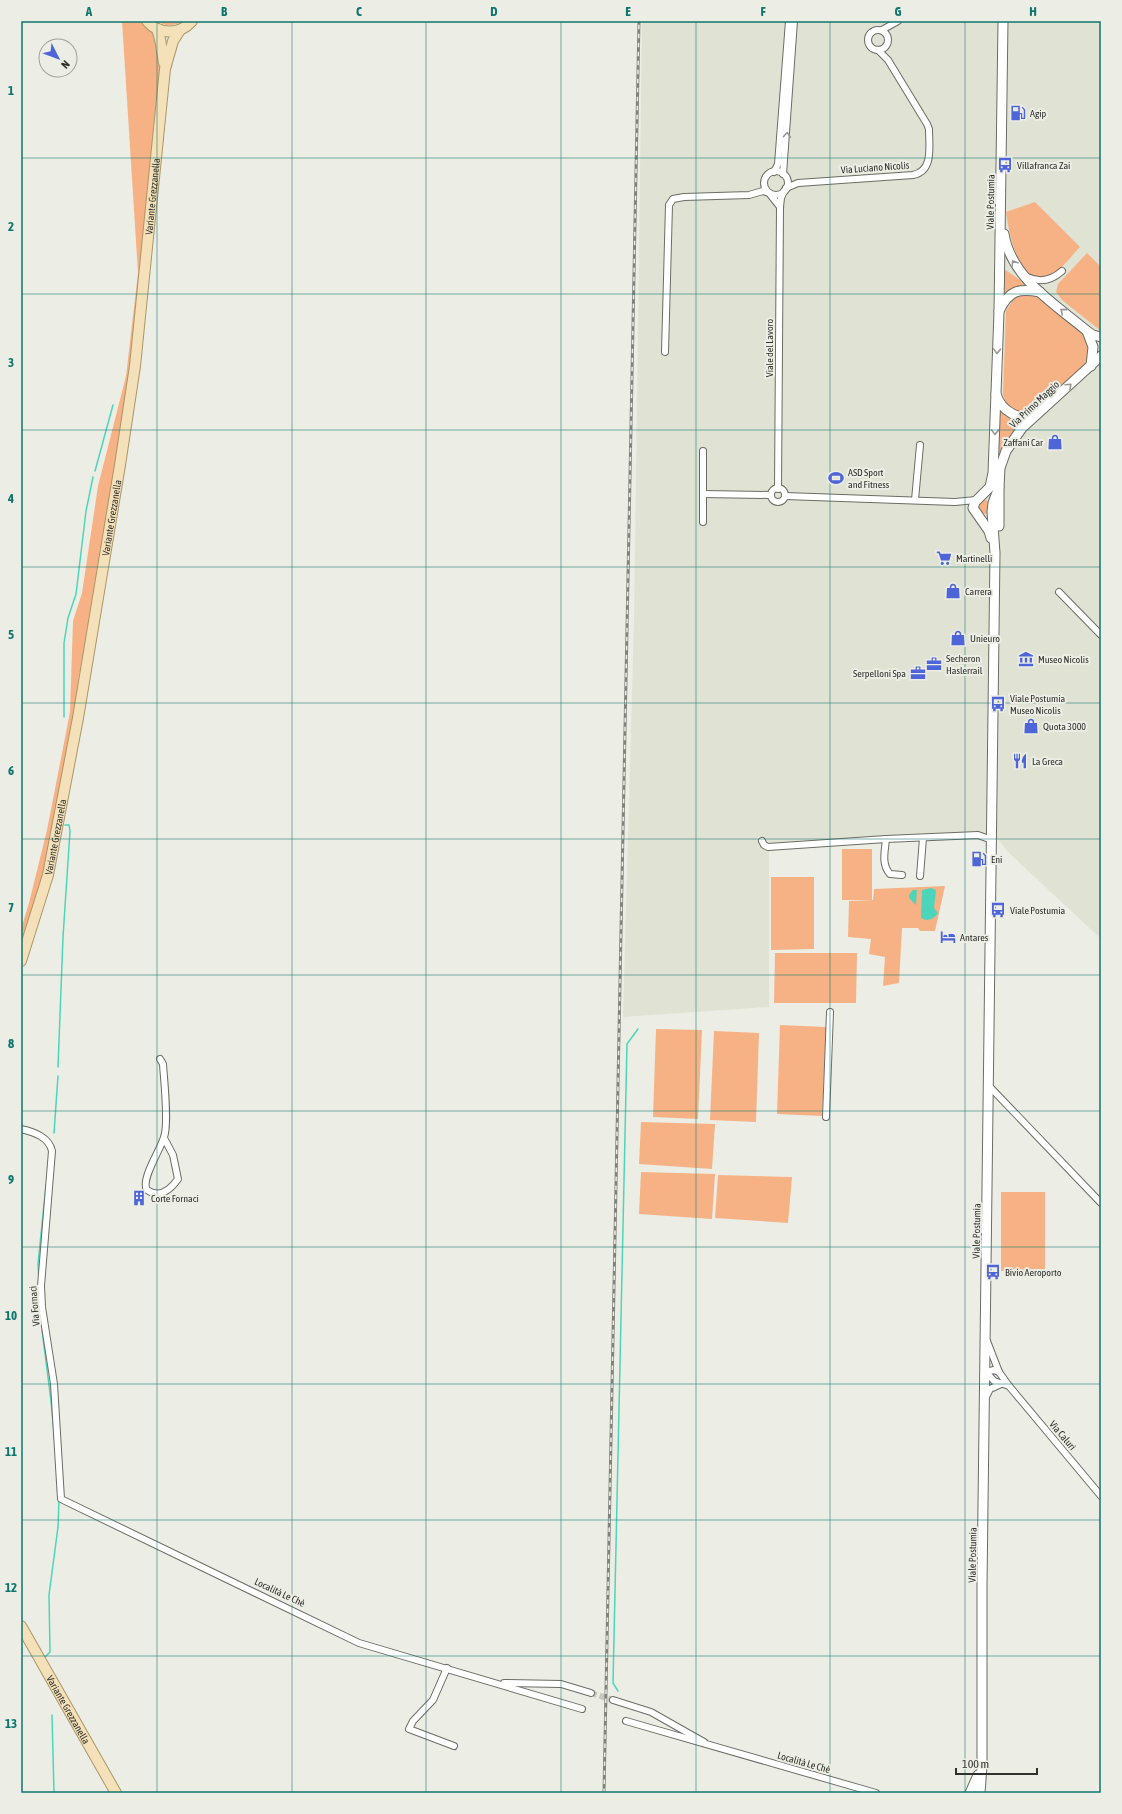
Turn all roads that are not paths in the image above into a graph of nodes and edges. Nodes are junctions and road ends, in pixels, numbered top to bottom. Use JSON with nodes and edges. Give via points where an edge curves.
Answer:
{"nodes":[{"id":1,"x":147,"y":21,"type":"edge"},
{"id":2,"x":192,"y":21,"type":"edge"},
{"id":3,"x":789,"y":21,"type":"edge"},
{"id":4,"x":794,"y":21,"type":"edge"},
{"id":5,"x":1003,"y":21,"type":"edge"},
{"id":6,"x":897,"y":22,"type":"edge"},
{"id":7,"x":156,"y":29,"type":"junction"},
{"id":8,"x":180,"y":30,"type":"junction"},
{"id":9,"x":885,"y":32,"type":"junction"},
{"id":10,"x":886,"y":46,"type":"junction"},
{"id":11,"x":878,"y":50,"type":"junction"},
{"id":12,"x":888,"y":60,"type":"junction"},
{"id":13,"x":165,"y":69,"type":"junction"},
{"id":14,"x":774,"y":172,"type":"junction"},
{"id":15,"x":784,"y":175,"type":"junction"},
{"id":16,"x":764,"y":183,"type":"junction"},
{"id":17,"x":798,"y":183,"type":"junction"},
{"id":18,"x":785,"y":190,"type":"junction"},
{"id":19,"x":770,"y":193,"type":"junction"},
{"id":20,"x":755,"y":194,"type":"junction"},
{"id":21,"x":780,"y":207,"type":"junction"},
{"id":22,"x":1001,"y":210,"type":"junction"},
{"id":23,"x":1062,"y":271,"type":"dead end"},
{"id":24,"x":1024,"y":276,"type":"junction"},
{"id":25,"x":1040,"y":292,"type":"junction"},
{"id":26,"x":999,"y":312,"type":"junction"},
{"id":27,"x":1094,"y":334,"type":"edge"},
{"id":28,"x":1101,"y":342,"type":"edge"},
{"id":29,"x":665,"y":352,"type":"dead end"},
{"id":30,"x":1101,"y":356,"type":"edge"},
{"id":31,"x":1101,"y":360,"type":"edge"},
{"id":32,"x":1091,"y":366,"type":"junction"},
{"id":33,"x":996,"y":393,"type":"junction"},
{"id":34,"x":1037,"y":415,"type":"junction"},
{"id":35,"x":920,"y":445,"type":"dead end"},
{"id":36,"x":703,"y":451,"type":"dead end"},
{"id":37,"x":998,"y":487,"type":"junction"},
{"id":38,"x":778,"y":488,"type":"junction"},
{"id":39,"x":703,"y":494,"type":"junction"},
{"id":40,"x":771,"y":495,"type":"junction"},
{"id":41,"x":784,"y":496,"type":"junction"},
{"id":42,"x":979,"y":498,"type":"junction"},
{"id":43,"x":915,"y":500,"type":"junction"},
{"id":44,"x":955,"y":502,"type":"junction"},
{"id":45,"x":993,"y":508,"type":"junction"},
{"id":46,"x":976,"y":514,"type":"junction"},
{"id":47,"x":703,"y":522,"type":"dead end"},
{"id":48,"x":995,"y":553,"type":"junction"},
{"id":49,"x":1059,"y":592,"type":"dead end"},
{"id":50,"x":1101,"y":635,"type":"edge"},
{"id":51,"x":923,"y":838,"type":"junction"},
{"id":52,"x":886,"y":839,"type":"junction"},
{"id":53,"x":992,"y":840,"type":"junction"},
{"id":54,"x":762,"y":841,"type":"dead end"},
{"id":55,"x":902,"y":875,"type":"dead end"},
{"id":56,"x":920,"y":876,"type":"dead end"},
{"id":57,"x":21,"y":961,"type":"edge"},
{"id":58,"x":830,"y":1012,"type":"dead end"},
{"id":59,"x":160,"y":1059,"type":"dead end"},
{"id":60,"x":989,"y":1086,"type":"junction"},
{"id":61,"x":826,"y":1117,"type":"dead end"},
{"id":62,"x":21,"y":1129,"type":"edge"},
{"id":63,"x":164,"y":1138,"type":"junction"},
{"id":64,"x":1101,"y":1203,"type":"edge"},
{"id":65,"x":986,"y":1339,"type":"junction"},
{"id":66,"x":986,"y":1372,"type":"junction"},
{"id":67,"x":1000,"y":1372,"type":"junction"},
{"id":68,"x":1001,"y":1384,"type":"junction"},
{"id":69,"x":1009,"y":1386,"type":"junction"},
{"id":70,"x":985,"y":1401,"type":"junction"},
{"id":71,"x":1101,"y":1496,"type":"edge"},
{"id":72,"x":61,"y":1499,"type":"joint"},
{"id":73,"x":21,"y":1626,"type":"edge"},
{"id":74,"x":447,"y":1668,"type":"junction"},
{"id":75,"x":498,"y":1683,"type":"junction"},
{"id":76,"x":591,"y":1693,"type":"tunnel mouth"},
{"id":77,"x":613,"y":1700,"type":"tunnel mouth"},
{"id":78,"x":582,"y":1709,"type":"dead end"},
{"id":79,"x":626,"y":1721,"type":"dead end"},
{"id":80,"x":454,"y":1746,"type":"dead end"},
{"id":81,"x":726,"y":1751,"type":"junction"},
{"id":82,"x":982,"y":1766,"type":"junction"},
{"id":83,"x":116,"y":1793,"type":"edge"},
{"id":84,"x":876,"y":1793,"type":"edge"},
{"id":85,"x":970,"y":1793,"type":"edge"},
{"id":86,"x":980,"y":1793,"type":"edge"}],
"edges":[{"from":1,"to":7,"type":"main road"},
{"from":2,"to":8,"type":"main road","name":"Variante Grezzanella"},
{"from":3,"to":14,"type":"street","via":[[778,164]]},
{"from":15,"to":4,"type":"street","one_way":true},
{"from":5,"to":22,"type":"main road","name":"Viale Postumia"},
{"from":6,"to":9,"type":"street","name":"Via Luciano Nicolis"},
{"from":7,"to":8,"type":"main road","via":[[172,32]]},
{"from":7,"to":13,"type":"main road","name":"Variante Grezzanella"},
{"from":8,"to":13,"type":"main road","name":"Variante Grezzanella","via":[[173,42]]},
{"from":9,"to":10,"type":"street","name":"Via Luciano Nicolis","via":[[889,41]]},
{"from":9,"to":11,"type":"street","name":"Via Luciano Nicolis","via":[[876,30],[868,36],[870,46]]},
{"from":10,"to":11,"type":"street"},
{"from":10,"to":12,"type":"street","name":"Via Luciano Nicolis"},
{"from":11,"to":12,"type":"street","name":"Via Luciano Nicolis"},
{"from":12,"to":17,"type":"street","name":"Via Luciano Nicolis","via":[[929,129],[928,161],[925,169],[913,175]]},
{"from":13,"to":57,"type":"main road","name":"Variante Grezzanella","via":[[135,366],[120,465],[78,718],[48,875]]},
{"from":14,"to":15,"type":"street"},
{"from":14,"to":16,"type":"street","via":[[767,176]]},
{"from":15,"to":17,"type":"street"},
{"from":15,"to":18,"type":"street","via":[[787,180]]},
{"from":16,"to":19,"type":"street"},
{"from":16,"to":20,"type":"street"},
{"from":17,"to":18,"type":"street","name":"Via Luciano Nicolis"},
{"from":18,"to":19,"type":"street","via":[[777,195]]},
{"from":18,"to":21,"type":"street","name":"Viale del Lavoro"},
{"from":19,"to":20,"type":"street","via":[[763,191]]},
{"from":19,"to":21,"type":"street"},
{"from":20,"to":29,"type":"street","via":[[684,197],[673,199],[669,205]]},
{"from":21,"to":38,"type":"street","name":"Viale del Lavoro"},
{"from":24,"to":22,"type":"main road","one_way":true,"via":[[1007,250]]},
{"from":22,"to":26,"type":"main road","name":"Viale Postumia"},
{"from":23,"to":24,"type":"street","via":[[1050,279],[1041,280]]},
{"from":24,"to":25,"type":"main road"},
{"from":25,"to":26,"type":"main road","via":[[1024,289],[1017,291],[1007,298]]},
{"from":27,"to":25,"type":"main road","one_way":true},
{"from":26,"to":33,"type":"main road","name":"Viale Postumia","one_way":true},
{"from":27,"to":28,"type":"street"},
{"from":27,"to":32,"type":"main road"},
{"from":30,"to":32,"type":"main road"},
{"from":31,"to":32,"type":"street","name":"Via Primo Maggio"},
{"from":34,"to":32,"type":"main road","name":"Via Primo Maggio","one_way":true},
{"from":33,"to":34,"type":"main road","via":[[1003,407],[1012,414],[1024,418]]},
{"from":33,"to":42,"type":"main road","name":"Viale Postumia","one_way":true,"via":[[993,473],[990,487]]},
{"from":34,"to":37,"type":"main road","name":"Via Primo Maggio","via":[[1022,428],[1006,451],[1000,468]]},
{"from":35,"to":43,"type":"street"},
{"from":36,"to":39,"type":"street"},
{"from":37,"to":45,"type":"main road","name":"Viale Postumia"},
{"from":37,"to":48,"type":"main road","name":"Viale Postumia","via":[[998,541]]},
{"from":38,"to":40,"type":"street"},
{"from":38,"to":41,"type":"street","via":[[783,490]]},
{"from":39,"to":40,"type":"street"},
{"from":39,"to":47,"type":"street"},
{"from":40,"to":41,"type":"street","via":[[777,502],[783,500]]},
{"from":41,"to":43,"type":"street"},
{"from":42,"to":44,"type":"street"},
{"from":42,"to":45,"type":"main road","via":[[987,497]]},
{"from":42,"to":46,"type":"main road","name":"Viale Postumia","via":[[973,505]]},
{"from":43,"to":44,"type":"street"},
{"from":44,"to":46,"type":"street"},
{"from":45,"to":46,"type":"main road","via":[[988,516]]},
{"from":45,"to":48,"type":"main road","name":"Viale Postumia"},
{"from":46,"to":48,"type":"main road","name":"Viale Postumia","via":[[989,531]]},
{"from":48,"to":53,"type":"main road","name":"Viale Postumia"},
{"from":49,"to":50,"type":"street"},
{"from":51,"to":52,"type":"street"},
{"from":51,"to":53,"type":"street","via":[[978,835]]},
{"from":51,"to":56,"type":"street"},
{"from":52,"to":54,"type":"street","via":[[768,847]]},
{"from":52,"to":55,"type":"street","via":[[886,870],[890,874]]},
{"from":53,"to":60,"type":"main road","name":"Viale Postumia"},
{"from":58,"to":61,"type":"street"},
{"from":59,"to":63,"type":"street","via":[[163,1064],[166,1131]]},
{"from":60,"to":64,"type":"street"},
{"from":60,"to":65,"type":"main road","name":"Viale Postumia"},
{"from":62,"to":72,"type":"street","name":"Via Fornaci","via":[[44,1138],[51,1144],[52,1151],[41,1286],[54,1384]]},
{"from":63,"to":63,"type":"street","via":[[146,1182],[147,1190],[153,1194],[163,1193],[178,1179],[174,1155]]},
{"from":65,"to":66,"type":"main road","name":"Viale Postumia"},
{"from":65,"to":67,"type":"street","name":"Via Caluri"},
{"from":66,"to":67,"type":"street"},
{"from":66,"to":68,"type":"street","via":[[994,1381]]},
{"from":66,"to":70,"type":"main road","name":"Viale Postumia"},
{"from":67,"to":69,"type":"street","name":"Via Caluri"},
{"from":68,"to":69,"type":"street"},
{"from":68,"to":70,"type":"street","via":[[990,1389]]},
{"from":69,"to":71,"type":"street","name":"Via Caluri"},
{"from":70,"to":82,"type":"main road","name":"Viale Postumia"},
{"from":72,"to":74,"type":"street","name":"Località Le Chè","via":[[359,1642]]},
{"from":73,"to":83,"type":"main road","name":"Variante Grezzanella"},
{"from":74,"to":75,"type":"street","name":"Località Le Chè"},
{"from":74,"to":80,"type":"street","via":[[433,1700],[413,1721],[409,1729]]},
{"from":75,"to":76,"type":"street","name":"Località Le Chè","via":[[560,1684]]},
{"from":75,"to":78,"type":"street","name":"Località Le Chè"},
{"from":77,"to":81,"type":"street","name":"Località Le Chè","via":[[651,1712]]},
{"from":79,"to":81,"type":"street","name":"Località Le Chè"},
{"from":81,"to":84,"type":"street","name":"Località Le Chè"},
{"from":82,"to":85,"type":"main road","name":"Viale Postumia"},
{"from":82,"to":86,"type":"main road","name":"Viale Postumia"}]}
